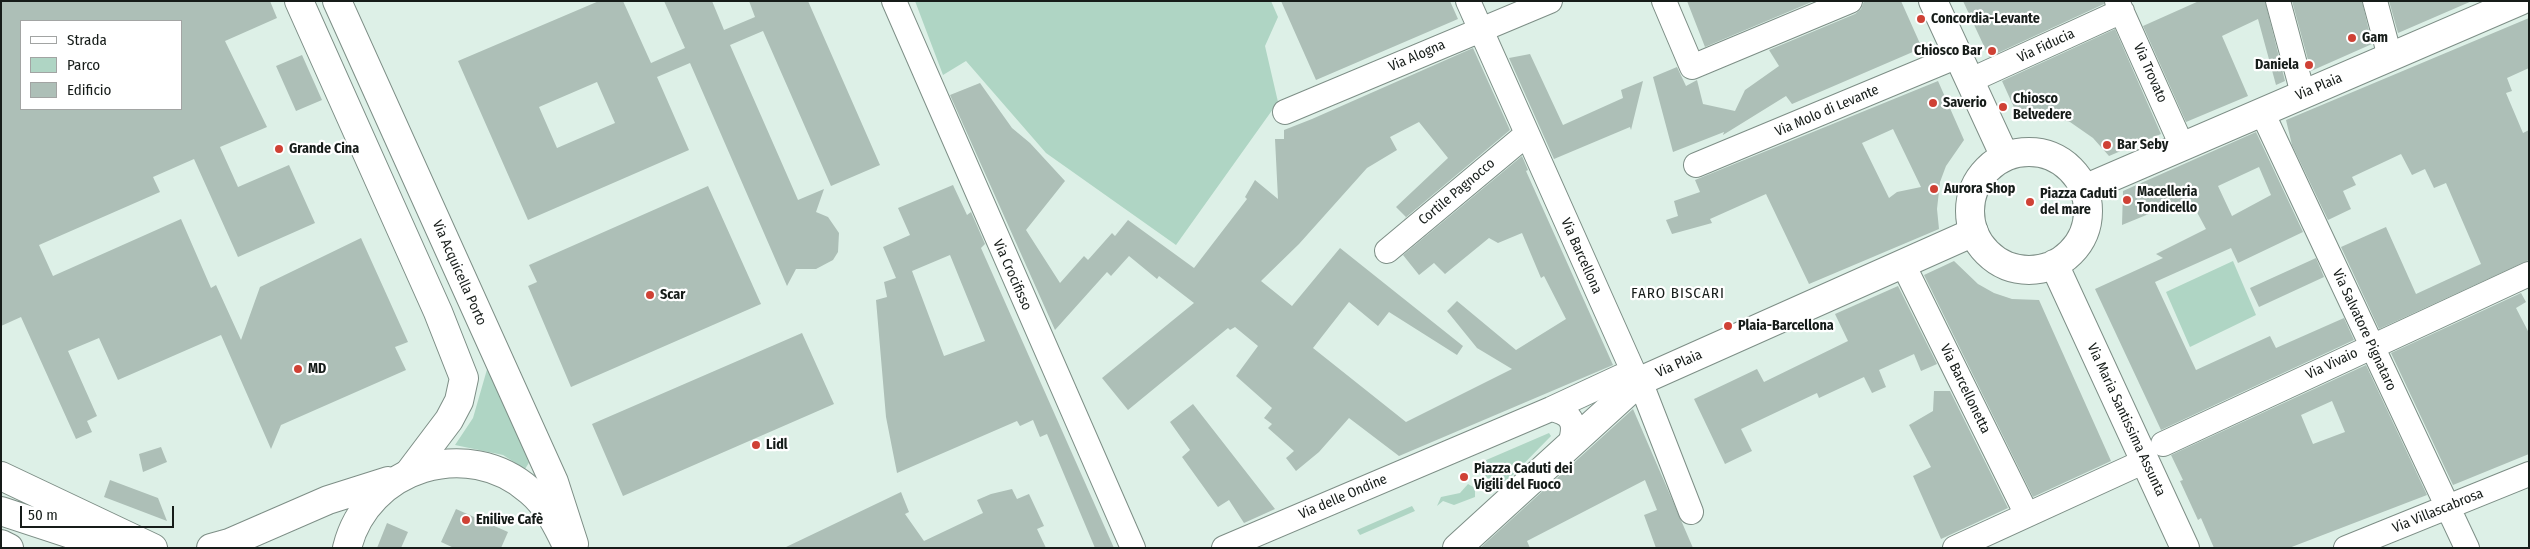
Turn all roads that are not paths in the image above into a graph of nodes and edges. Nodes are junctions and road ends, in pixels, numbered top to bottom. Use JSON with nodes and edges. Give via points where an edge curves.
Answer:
{"nodes":[{"id":1,"x":299,"y":1,"type":"edge"},
{"id":2,"x":894,"y":1,"type":"edge"},
{"id":3,"x":1468,"y":1,"type":"edge"},
{"id":4,"x":1550,"y":1,"type":"edge"},
{"id":5,"x":1664,"y":1,"type":"edge"},
{"id":6,"x":1850,"y":1,"type":"edge"},
{"id":7,"x":1933,"y":1,"type":"edge"},
{"id":8,"x":2278,"y":1,"type":"edge"},
{"id":9,"x":2375,"y":1,"type":"edge"},
{"id":10,"x":2520,"y":1,"type":"edge"},
{"id":11,"x":2120,"y":6,"type":"edge"},
{"id":12,"x":340,"y":9,"type":"edge"},
{"id":13,"x":312,"y":30,"type":"junction"},
{"id":14,"x":1481,"y":30,"type":"junction"},
{"id":15,"x":1958,"y":56,"type":"junction"},
{"id":16,"x":2390,"y":57,"type":"junction"},
{"id":17,"x":1969,"y":81,"type":"junction"},
{"id":18,"x":2303,"y":94,"type":"junction"},
{"id":19,"x":1285,"y":112,"type":"dead end"},
{"id":20,"x":2262,"y":112,"type":"junction"},
{"id":21,"x":1527,"y":134,"type":"junction"},
{"id":22,"x":2182,"y":146,"type":"junction"},
{"id":23,"x":2005,"y":157,"type":"junction"},
{"id":24,"x":408,"y":162,"type":"junction"},
{"id":25,"x":1696,"y":165,"type":"dead end"},
{"id":26,"x":377,"y":176,"type":"junction"},
{"id":27,"x":2084,"y":189,"type":"junction"},
{"id":28,"x":1974,"y":232,"type":"junction"},
{"id":29,"x":1387,"y":251,"type":"dead end"},
{"id":30,"x":1903,"y":264,"type":"junction"},
{"id":31,"x":2054,"y":264,"type":"junction"},
{"id":32,"x":2529,"y":274,"type":"edge"},
{"id":33,"x":2372,"y":346,"type":"junction"},
{"id":34,"x":1637,"y":376,"type":"junction"},
{"id":35,"x":1551,"y":409,"type":"junction"},
{"id":36,"x":1570,"y":445,"type":"junction"},
{"id":37,"x":2154,"y":452,"type":"junction"},
{"id":38,"x":2529,"y":474,"type":"edge"},
{"id":39,"x":1,"y":476,"type":"edge"},
{"id":40,"x":404,"y":476,"type":"junction"},
{"id":41,"x":2447,"y":507,"type":"junction"},
{"id":42,"x":1,"y":511,"type":"edge"},
{"id":43,"x":1691,"y":512,"type":"dead end"},
{"id":44,"x":2027,"y":515,"type":"junction"},
{"id":45,"x":1,"y":544,"type":"edge"},
{"id":46,"x":9,"y":548,"type":"edge"},
{"id":47,"x":136,"y":548,"type":"edge"},
{"id":48,"x":153,"y":548,"type":"edge"},
{"id":49,"x":211,"y":548,"type":"edge"},
{"id":50,"x":347,"y":548,"type":"edge"},
{"id":51,"x":568,"y":548,"type":"edge"},
{"id":52,"x":575,"y":548,"type":"edge"},
{"id":53,"x":1133,"y":548,"type":"edge"},
{"id":54,"x":1224,"y":548,"type":"edge"},
{"id":55,"x":1457,"y":548,"type":"edge"},
{"id":56,"x":1955,"y":548,"type":"edge"},
{"id":57,"x":2185,"y":548,"type":"edge"},
{"id":58,"x":2346,"y":548,"type":"edge"},
{"id":59,"x":2467,"y":548,"type":"edge"}],
"edges":[{"from":1,"to":13,"type":"main road"},
{"from":2,"to":53,"type":"street","name":"Via Crocifisso"},
{"from":3,"to":14,"type":"street","name":"Via Barcellona"},
{"from":4,"to":14,"type":"street","name":"Via Alogna"},
{"from":5,"to":6,"type":"street","via":[[1692,66]]},
{"from":7,"to":15,"type":"main road"},
{"from":8,"to":18,"type":"street"},
{"from":9,"to":16,"type":"street"},
{"from":10,"to":16,"type":"main road","name":"Via Plaia"},
{"from":11,"to":17,"type":"street","name":"Via Fiducia"},
{"from":11,"to":22,"type":"street","name":"Via Trovato"},
{"from":12,"to":13,"type":"main road"},
{"from":12,"to":24,"type":"main road","name":"Via Acquicella Porto"},
{"from":13,"to":26,"type":"main road"},
{"from":14,"to":19,"type":"street","name":"Via Alogna"},
{"from":14,"to":21,"type":"street","name":"Via Barcellona"},
{"from":15,"to":17,"type":"main road"},
{"from":15,"to":25,"type":"street","name":"Via Molo di Levante"},
{"from":16,"to":18,"type":"main road","name":"Via Plaia"},
{"from":17,"to":23,"type":"main road"},
{"from":18,"to":20,"type":"main road","name":"Via Plaia"},
{"from":20,"to":22,"type":"main road","name":"Via Plaia"},
{"from":20,"to":33,"type":"street","name":"Via Salvatore Pignataro"},
{"from":21,"to":29,"type":"street","name":"Cortile Pagnocco"},
{"from":21,"to":34,"type":"street","name":"Via Barcellona"},
{"from":22,"to":27,"type":"main road","name":"Via Plaia"},
{"from":23,"to":27,"type":"main road","via":[[2026,152],[2047,155],[2066,166]]},
{"from":23,"to":28,"type":"main road","via":[[1986,170],[1974,188],[1970,210]]},
{"from":24,"to":26,"type":"main road"},
{"from":24,"to":52,"type":"main road","name":"Via Acquicella Porto","via":[[554,482]]},
{"from":26,"to":40,"type":"main road","via":[[464,378],[459,401],[448,420]]},
{"from":27,"to":31,"type":"main road","via":[[2088,209],[2085,230],[2071,253]]},
{"from":28,"to":30,"type":"main road","name":"Via Plaia"},
{"from":28,"to":31,"type":"main road","via":[[1983,248],[2002,263],[2024,270],[2037,270]]},
{"from":30,"to":34,"type":"main road","name":"Via Plaia"},
{"from":30,"to":44,"type":"street","name":"Via Barcellonetta"},
{"from":31,"to":37,"type":"main road","name":"Via Maria Santissima Assunta"},
{"from":32,"to":33,"type":"street","name":"Via Vivaio"},
{"from":33,"to":37,"type":"street","name":"Via Vivaio"},
{"from":33,"to":41,"type":"street","name":"Via Salvatore Pignataro"},
{"from":34,"to":35,"type":"street","name":"Via delle Ondine"},
{"from":34,"to":36,"type":"main road","name":"Via Plaia"},
{"from":34,"to":43,"type":"street","name":"Via Barcellona"},
{"from":35,"to":36,"type":"street","via":[[1563,411],[1570,417],[1574,433]]},
{"from":35,"to":54,"type":"street","name":"Via delle Ondine"},
{"from":36,"to":55,"type":"main road","name":"Via Plaia"},
{"from":37,"to":44,"type":"street","name":"Via Vivaio"},
{"from":37,"to":57,"type":"main road","name":"Via Maria Santissima Assunta"},
{"from":38,"to":41,"type":"street","name":"Via Villascabrosa"},
{"from":39,"to":48,"type":"main road"},
{"from":40,"to":49,"type":"main road","via":[[328,500]]},
{"from":40,"to":50,"type":"main road","via":[[366,506],[351,533]]},
{"from":40,"to":51,"type":"main road","via":[[443,463],[477,465],[513,478],[545,506]]},
{"from":41,"to":58,"type":"street","name":"Via Villascabrosa"},
{"from":41,"to":59,"type":"street","name":"Via Salvatore Pignataro"},
{"from":42,"to":47,"type":"main road","via":[[92,541]]},
{"from":44,"to":56,"type":"street","name":"Via Vivaio"},
{"from":45,"to":46,"type":"main road"}]}
